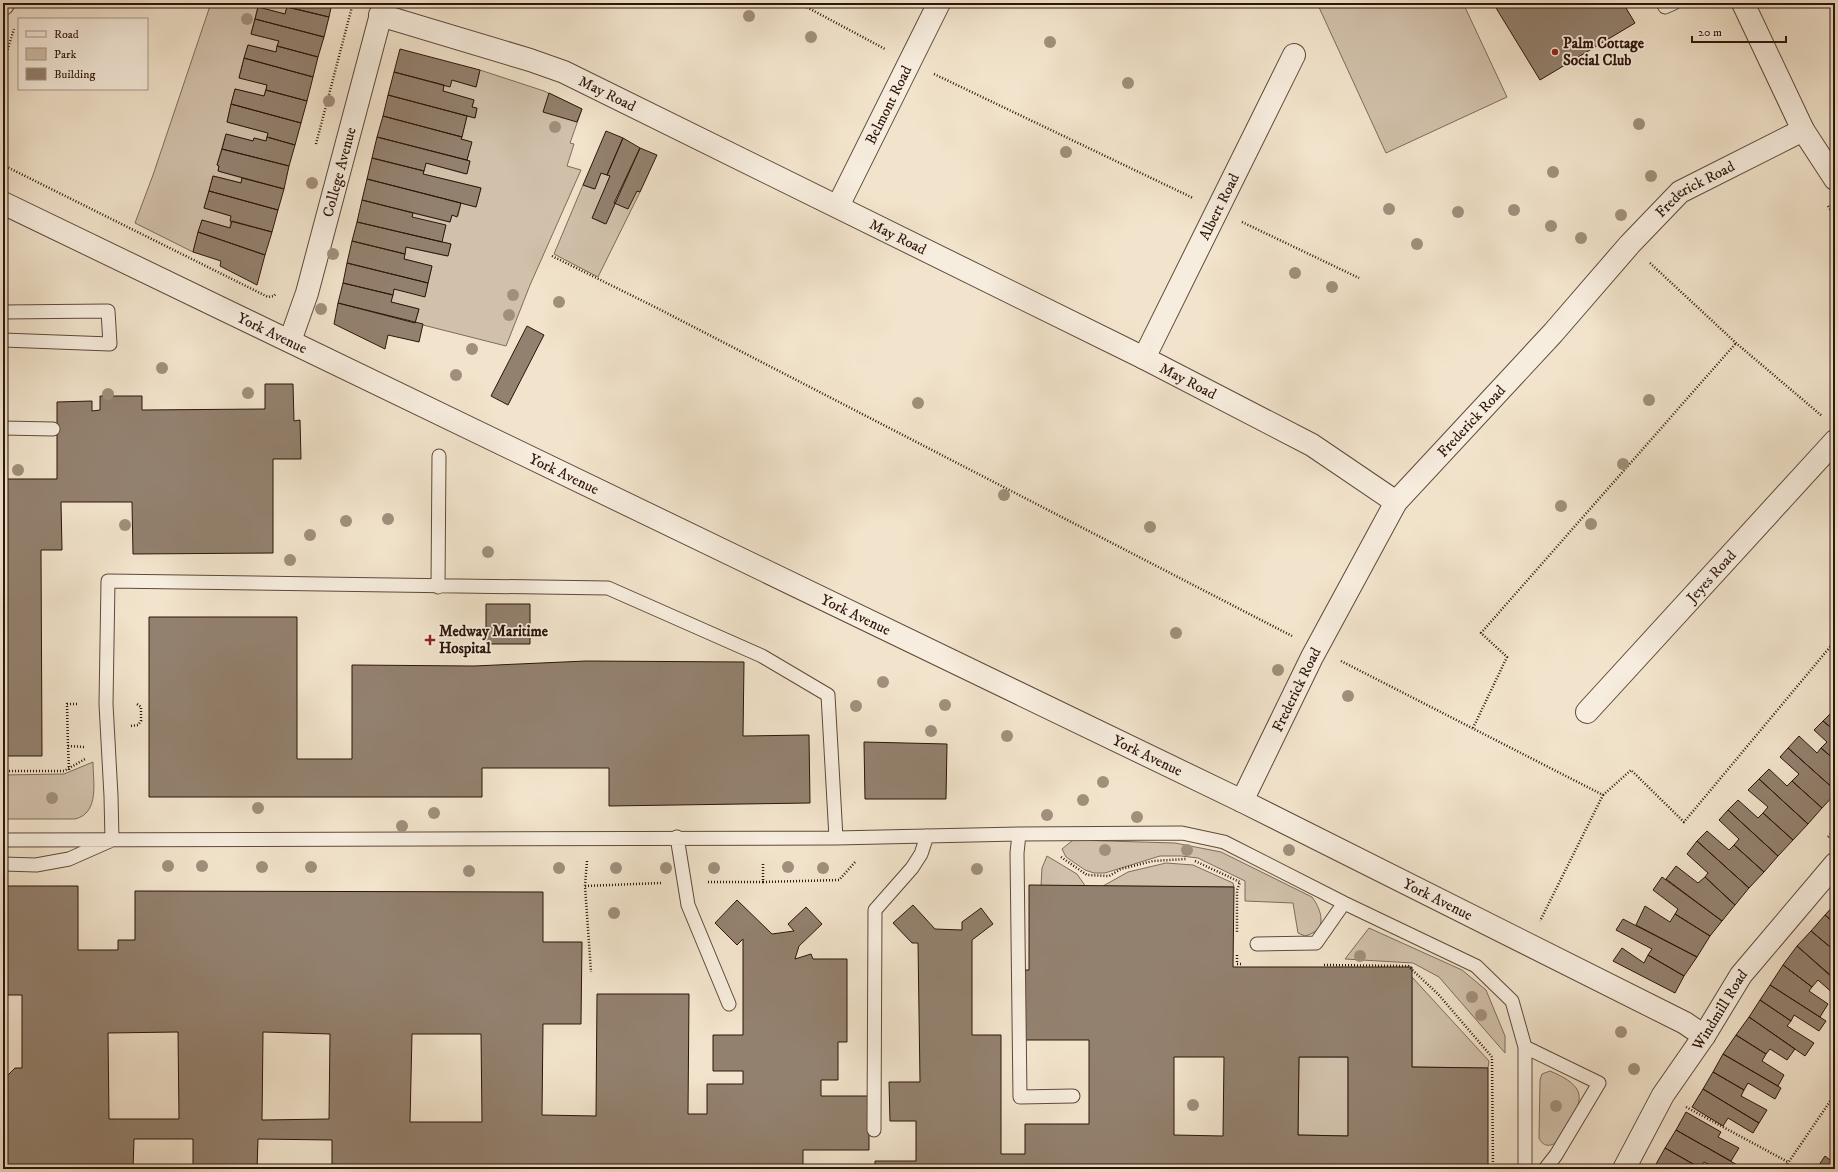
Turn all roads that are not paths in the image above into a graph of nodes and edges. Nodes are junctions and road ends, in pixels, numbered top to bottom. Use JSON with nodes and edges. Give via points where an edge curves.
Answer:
{"nodes":[{"id":1,"x":939,"y":3,"type":"edge"},
{"id":2,"x":1663,"y":3,"type":"edge"},
{"id":3,"x":1674,"y":3,"type":"edge"},
{"id":4,"x":1743,"y":3,"type":"edge"},
{"id":5,"x":382,"y":9,"type":"edge"},
{"id":6,"x":1294,"y":55,"type":"dead end"},
{"id":7,"x":1804,"y":130,"type":"junction"},
{"id":8,"x":1835,"y":178,"type":"edge"},
{"id":9,"x":3,"y":203,"type":"edge"},
{"id":10,"x":838,"y":206,"type":"junction"},
{"id":11,"x":3,"y":312,"type":"edge"},
{"id":12,"x":3,"y":340,"type":"edge"},
{"id":13,"x":290,"y":340,"type":"junction"},
{"id":14,"x":1144,"y":358,"type":"junction"},
{"id":15,"x":3,"y":428,"type":"edge"},
{"id":16,"x":53,"y":429,"type":"dead end"},
{"id":17,"x":1835,"y":441,"type":"edge"},
{"id":18,"x":439,"y":456,"type":"dead end"},
{"id":19,"x":1396,"y":502,"type":"junction"},
{"id":20,"x":438,"y":587,"type":"junction"},
{"id":21,"x":1587,"y":712,"type":"dead end"},
{"id":22,"x":1242,"y":801,"type":"junction"},
{"id":23,"x":1019,"y":834,"type":"junction"},
{"id":24,"x":926,"y":836,"type":"junction"},
{"id":25,"x":677,"y":837,"type":"junction"},
{"id":26,"x":836,"y":838,"type":"junction"},
{"id":27,"x":3,"y":840,"type":"edge"},
{"id":28,"x":112,"y":840,"type":"junction"},
{"id":29,"x":3,"y":864,"type":"edge"},
{"id":30,"x":1835,"y":864,"type":"edge"},
{"id":31,"x":1344,"y":904,"type":"junction"},
{"id":32,"x":1257,"y":944,"type":"dead end"},
{"id":33,"x":729,"y":1004,"type":"dead end"},
{"id":34,"x":1704,"y":1036,"type":"junction"},
{"id":35,"x":1525,"y":1047,"type":"junction"},
{"id":36,"x":1073,"y":1096,"type":"dead end"},
{"id":37,"x":874,"y":1130,"type":"dead end"},
{"id":38,"x":1525,"y":1169,"type":"edge"},
{"id":39,"x":1545,"y":1169,"type":"edge"},
{"id":40,"x":1624,"y":1169,"type":"edge"}],
"edges":[{"from":1,"to":10,"type":"street","name":"Belmont Road"},
{"from":2,"to":3,"type":"lane","via":[[1665,7]]},
{"from":4,"to":7,"type":"street"},
{"from":5,"to":10,"type":"street","name":"May Road","via":[[564,72]]},
{"from":5,"to":13,"type":"street","name":"College Avenue","via":[[307,294]]},
{"from":6,"to":14,"type":"street","name":"Albert Road"},
{"from":7,"to":8,"type":"street"},
{"from":7,"to":19,"type":"street","name":"Frederick Road","via":[[1680,192]]},
{"from":9,"to":13,"type":"street","name":"York Avenue"},
{"from":10,"to":14,"type":"street","name":"May Road"},
{"from":11,"to":12,"type":"lane","via":[[108,311],[110,344]]},
{"from":13,"to":22,"type":"street","name":"York Avenue"},
{"from":14,"to":19,"type":"street","name":"May Road","via":[[1312,445]]},
{"from":15,"to":16,"type":"lane"},
{"from":17,"to":21,"type":"street","name":"Jeyes Road"},
{"from":18,"to":20,"type":"lane"},
{"from":19,"to":22,"type":"street","name":"Frederick Road","via":[[1317,648]]},
{"from":20,"to":26,"type":"lane","via":[[608,588],[762,656],[828,695]]},
{"from":20,"to":28,"type":"lane","via":[[108,581],[106,704]]},
{"from":22,"to":34,"type":"street","name":"York Avenue","via":[[1685,1023]]},
{"from":23,"to":24,"type":"lane"},
{"from":23,"to":31,"type":"lane","via":[[1182,833],[1224,842]]},
{"from":23,"to":36,"type":"lane","via":[[1017,853],[1020,1097]]},
{"from":24,"to":26,"type":"lane"},
{"from":24,"to":37,"type":"lane","via":[[921,854],[912,868],[875,910]]},
{"from":25,"to":26,"type":"lane"},
{"from":25,"to":28,"type":"lane"},
{"from":25,"to":33,"type":"lane","via":[[688,904]]},
{"from":27,"to":28,"type":"lane"},
{"from":28,"to":29,"type":"lane","via":[[69,859],[36,865]]},
{"from":30,"to":34,"type":"street","name":"Windmill Road","via":[[1741,975]]},
{"from":31,"to":32,"type":"lane","via":[[1316,943]]},
{"from":31,"to":35,"type":"lane","via":[[1476,966],[1512,1001]]},
{"from":34,"to":40,"type":"street","name":"Windmill Road","via":[[1663,1095]]},
{"from":35,"to":38,"type":"lane"},
{"from":35,"to":39,"type":"lane","via":[[1599,1083]]}]}
